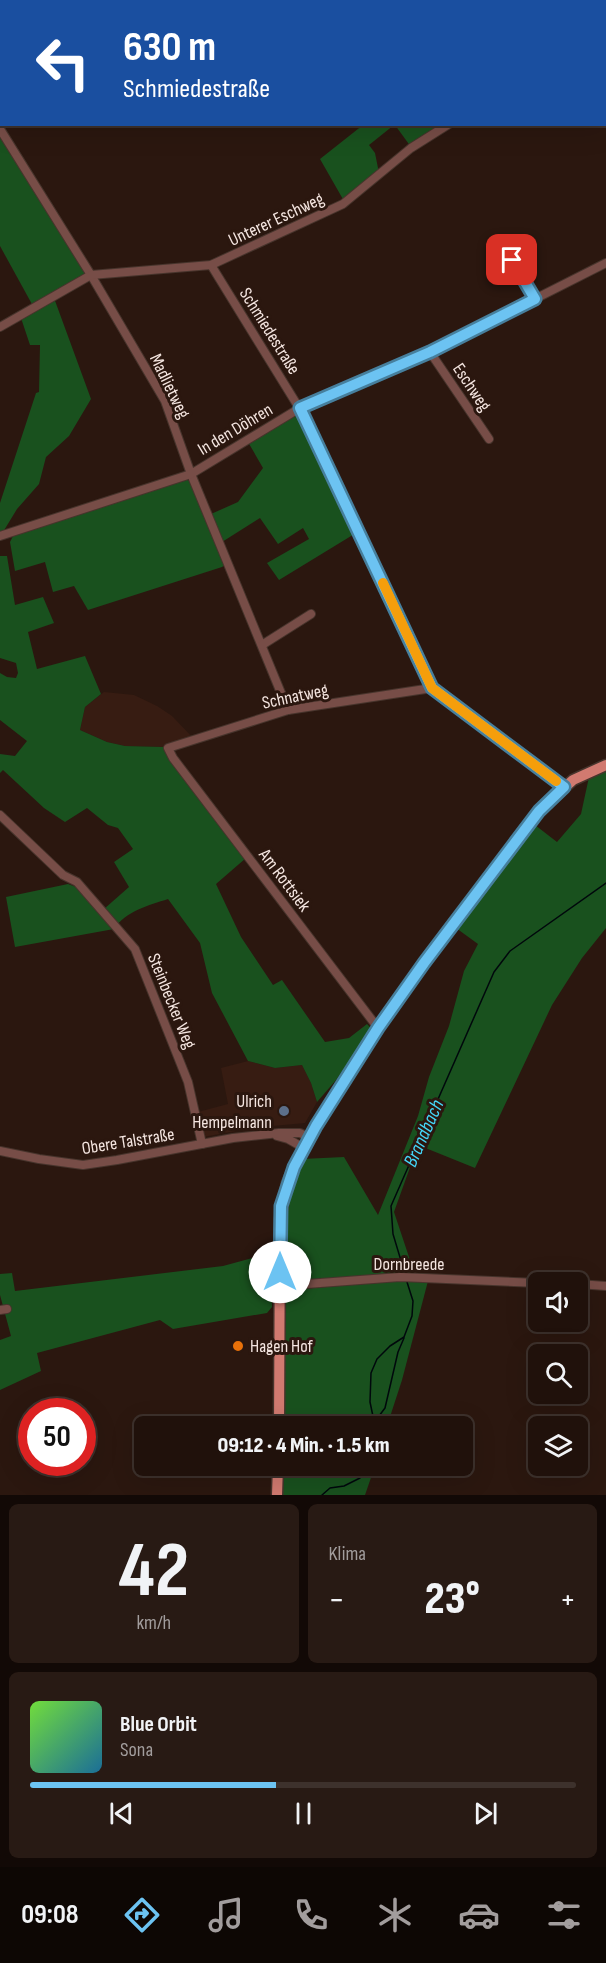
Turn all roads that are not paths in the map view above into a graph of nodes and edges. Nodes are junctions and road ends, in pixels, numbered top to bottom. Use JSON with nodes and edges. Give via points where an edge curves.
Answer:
{"nodes":[{"id":1,"x":446,"y":126,"type":"edge"},
{"id":2,"x":0,"y":129,"type":"edge"},
{"id":3,"x":500,"y":240,"type":"dead end"},
{"id":4,"x":606,"y":263,"type":"edge"},
{"id":5,"x":210,"y":265,"type":"junction"},
{"id":6,"x":91,"y":275,"type":"junction"},
{"id":7,"x":535,"y":299,"type":"junction"},
{"id":8,"x":0,"y":327,"type":"edge"},
{"id":9,"x":430,"y":352,"type":"junction"},
{"id":10,"x":300,"y":408,"type":"junction"},
{"id":11,"x":489,"y":439,"type":"dead end"},
{"id":12,"x":191,"y":474,"type":"junction"},
{"id":13,"x":0,"y":536,"type":"edge"},
{"id":14,"x":311,"y":614,"type":"dead end"},
{"id":15,"x":262,"y":645,"type":"junction"},
{"id":16,"x":432,"y":688,"type":"junction"},
{"id":17,"x":288,"y":710,"type":"junction"},
{"id":18,"x":168,"y":748,"type":"joint"},
{"id":19,"x":606,"y":765,"type":"edge"},
{"id":20,"x":564,"y":787,"type":"junction"},
{"id":21,"x":0,"y":815,"type":"edge"},
{"id":22,"x":378,"y":1028,"type":"junction"},
{"id":23,"x":307,"y":1143,"type":"junction"},
{"id":24,"x":202,"y":1144,"type":"junction"},
{"id":25,"x":0,"y":1151,"type":"edge"},
{"id":26,"x":528,"y":1282,"type":"edge"},
{"id":27,"x":588,"y":1285,"type":"edge"},
{"id":28,"x":280,"y":1286,"type":"junction"},
{"id":29,"x":606,"y":1286,"type":"edge"},
{"id":30,"x":279,"y":1416,"type":"edge"},
{"id":31,"x":277,"y":1476,"type":"edge"},
{"id":32,"x":276,"y":1492,"type":"edge"}],
"edges":[{"from":1,"to":5,"type":"street","name":"Unterer Eschweg","via":[[411,148],[343,204]]},
{"from":2,"to":6,"type":"street","name":"Madlietweg"},
{"from":3,"to":7,"type":"street"},
{"from":4,"to":7,"type":"street","name":"In den Döhren"},
{"from":5,"to":6,"type":"street","name":"Unterer Eschweg"},
{"from":5,"to":10,"type":"street","name":"Schmiedestraße"},
{"from":6,"to":8,"type":"street"},
{"from":6,"to":12,"type":"street","name":"Madlietweg","via":[[165,400]]},
{"from":7,"to":9,"type":"street","name":"In den Döhren"},
{"from":9,"to":10,"type":"street","name":"In den Döhren"},
{"from":9,"to":11,"type":"street","name":"Eschweg"},
{"from":10,"to":12,"type":"street","name":"In den Döhren"},
{"from":10,"to":16,"type":"street","name":"Schmiedestraße"},
{"from":12,"to":13,"type":"street","name":"In den Döhren"},
{"from":12,"to":15,"type":"street","name":"Madlietweg"},
{"from":14,"to":15,"type":"street"},
{"from":15,"to":17,"type":"street","name":"Madlietweg"},
{"from":16,"to":17,"type":"street","name":"Schnatweg"},
{"from":16,"to":20,"type":"street","name":"Schmiedestraße"},
{"from":17,"to":18,"type":"street","name":"Schnatweg"},
{"from":18,"to":22,"type":"street","name":"Am Rottsiek"},
{"from":19,"to":20,"type":"main road"},
{"from":20,"to":22,"type":"main road","via":[[504,855]]},
{"from":21,"to":24,"type":"street","name":"Steinbecker Weg","via":[[63,875],[77,882],[135,949],[188,1082]]},
{"from":22,"to":23,"type":"main road"},
{"from":23,"to":24,"type":"street","name":"Obere Talstraße","via":[[261,1135]]},
{"from":23,"to":28,"type":"main road","via":[[281,1206]]},
{"from":24,"to":25,"type":"street","name":"Obere Talstraße","via":[[83,1165]]},
{"from":26,"to":28,"type":"street","name":"Dornbreede","via":[[400,1277]]},
{"from":27,"to":29,"type":"street"},
{"from":28,"to":30,"type":"main road"},
{"from":31,"to":32,"type":"main road"}]}
